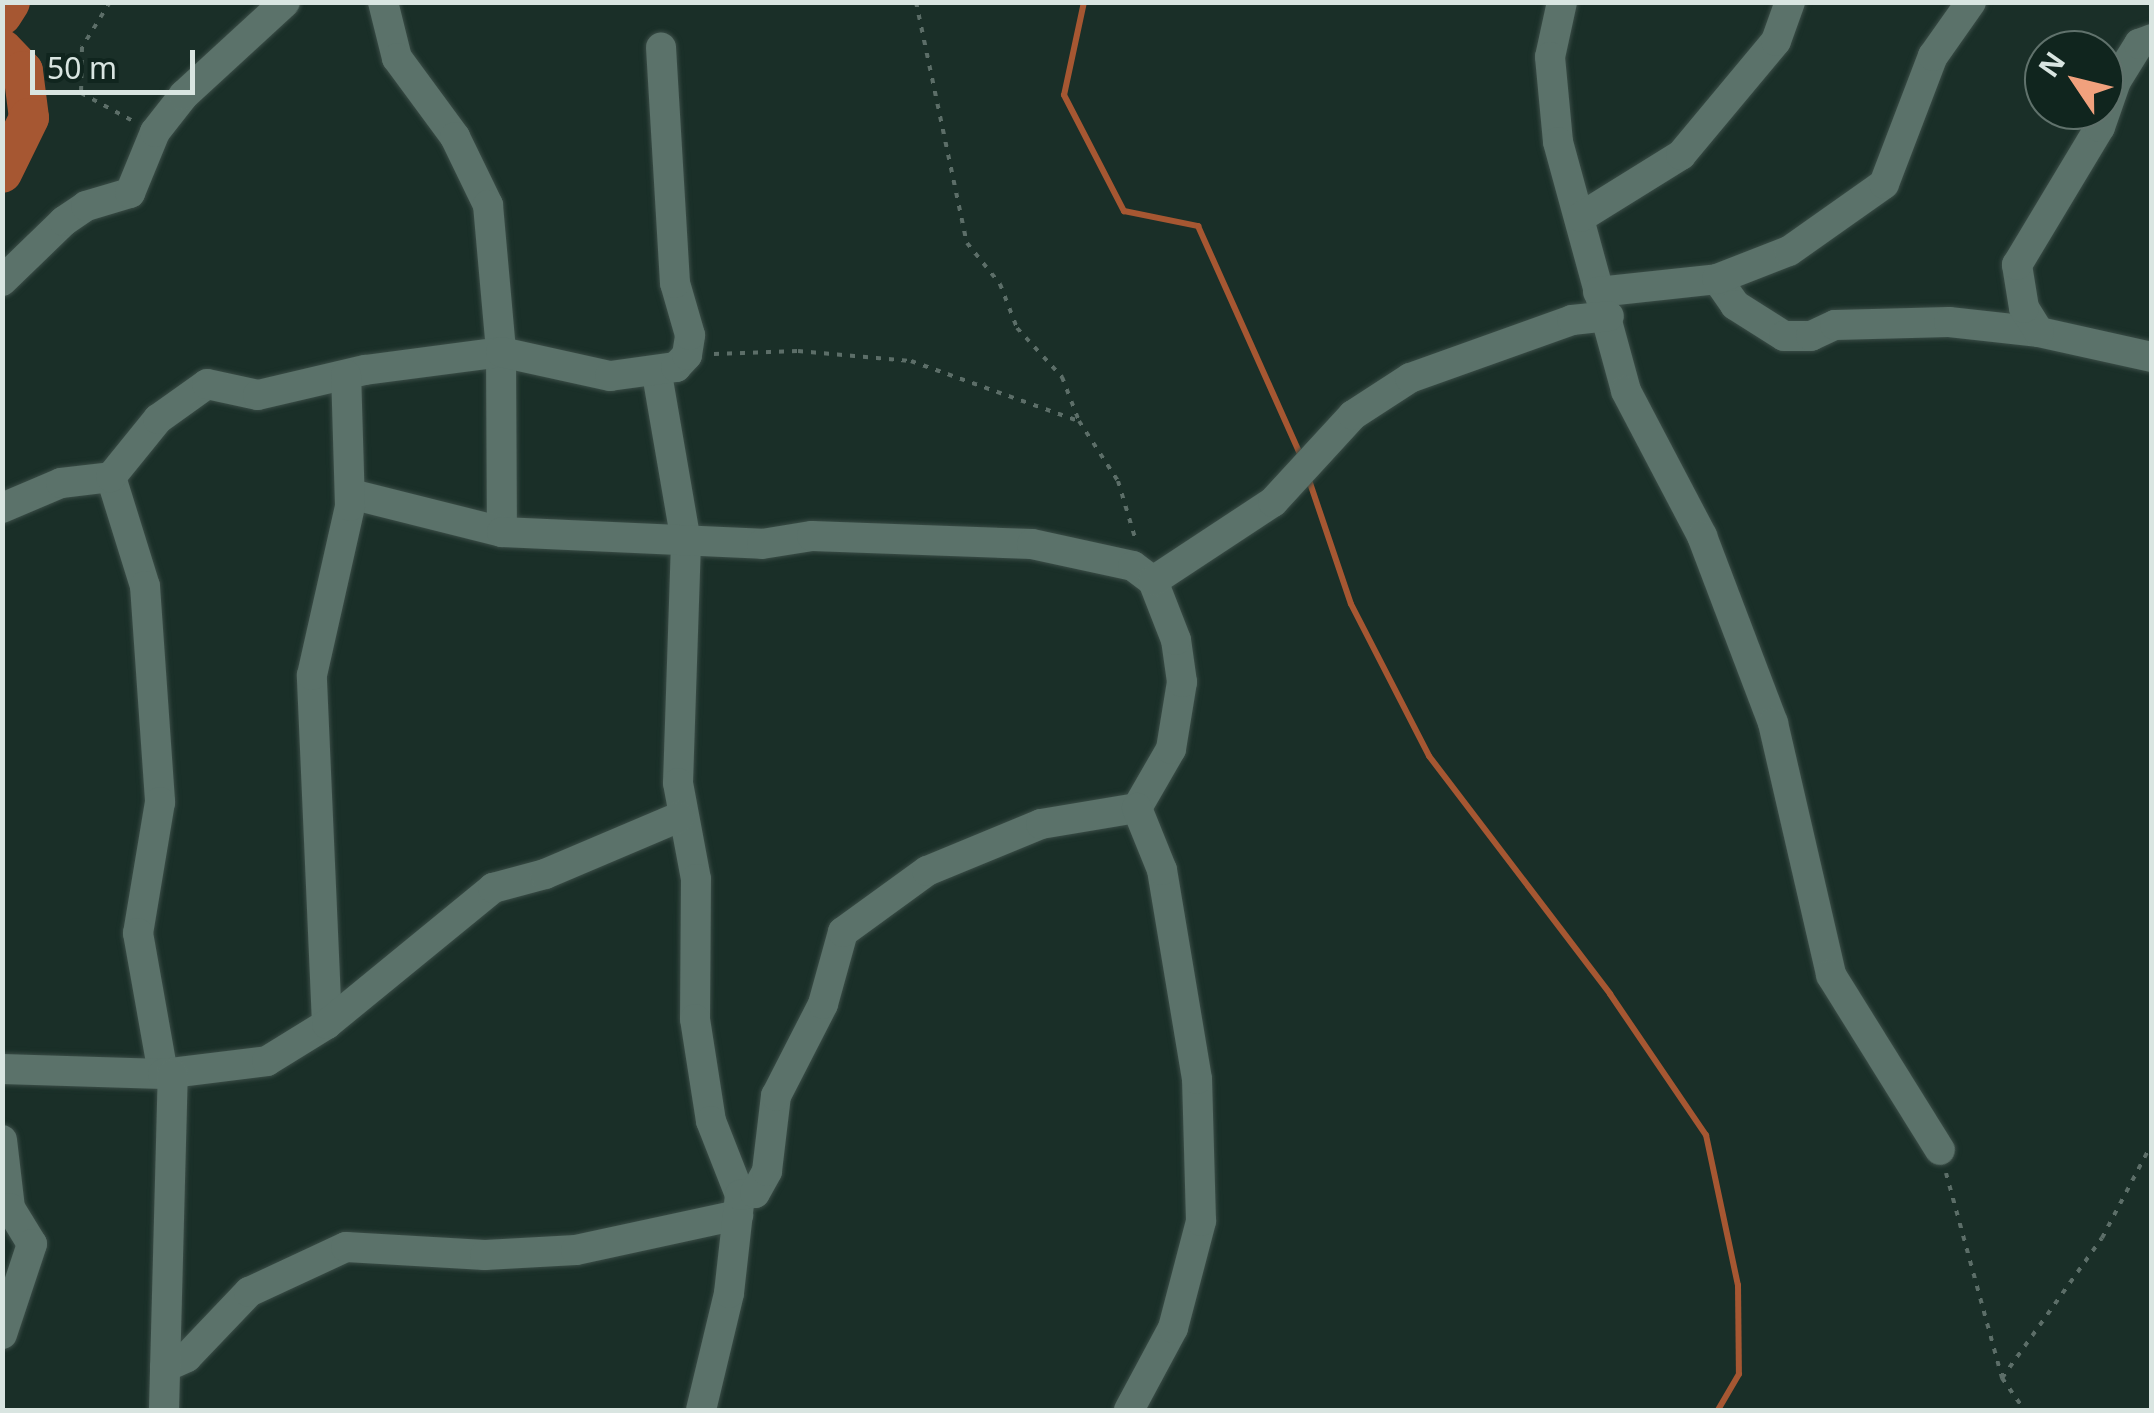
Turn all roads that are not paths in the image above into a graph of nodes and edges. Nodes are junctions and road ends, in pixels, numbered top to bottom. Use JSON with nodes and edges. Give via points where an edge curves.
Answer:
{"nodes":[{"id":1,"x":285,"y":2,"type":"edge"},
{"id":2,"x":382,"y":2,"type":"edge"},
{"id":3,"x":1562,"y":2,"type":"edge"},
{"id":4,"x":1790,"y":2,"type":"edge"},
{"id":5,"x":1971,"y":2,"type":"edge"},
{"id":6,"x":2152,"y":39,"type":"edge"},
{"id":7,"x":661,"y":47,"type":"dead end"},
{"id":8,"x":1581,"y":216,"type":"junction"},
{"id":9,"x":1717,"y":279,"type":"junction"},
{"id":10,"x":2,"y":281,"type":"edge"},
{"id":11,"x":1603,"y":304,"type":"junction"},
{"id":12,"x":2039,"y":332,"type":"junction"},
{"id":13,"x":501,"y":352,"type":"junction"},
{"id":14,"x":2152,"y":356,"type":"edge"},
{"id":15,"x":657,"y":374,"type":"junction"},
{"id":16,"x":346,"y":375,"type":"junction"},
{"id":17,"x":111,"y":477,"type":"junction"},
{"id":18,"x":351,"y":494,"type":"junction"},
{"id":19,"x":2,"y":508,"type":"edge"},
{"id":20,"x":502,"y":532,"type":"junction"},
{"id":21,"x":686,"y":542,"type":"junction"},
{"id":22,"x":1143,"y":573,"type":"junction"},
{"id":23,"x":1137,"y":808,"type":"junction"},
{"id":24,"x":679,"y":817,"type":"junction"},
{"id":25,"x":326,"y":1024,"type":"junction"},
{"id":26,"x":2,"y":1069,"type":"edge"},
{"id":27,"x":168,"y":1074,"type":"junction"},
{"id":28,"x":2,"y":1140,"type":"edge"},
{"id":29,"x":1940,"y":1150,"type":"road end"},
{"id":30,"x":739,"y":1205,"type":"junction"},
{"id":31,"x":2,"y":1334,"type":"edge"},
{"id":32,"x":165,"y":1367,"type":"junction"},
{"id":33,"x":164,"y":1410,"type":"edge"},
{"id":34,"x":700,"y":1410,"type":"edge"},
{"id":35,"x":1129,"y":1410,"type":"edge"}],
"edges":[{"from":1,"to":10,"type":"street","via":[[184,95],[155,132],[130,193],[86,206],[64,221]]},
{"from":2,"to":13,"type":"street","via":[[397,58],[455,137],[488,205]]},
{"from":3,"to":8,"type":"street","via":[[1550,57],[1558,142]]},
{"from":4,"to":8,"type":"street","via":[[1776,42],[1681,156]]},
{"from":5,"to":9,"type":"street","via":[[1933,56],[1884,184],[1789,250]]},
{"from":6,"to":12,"type":"street","via":[[2139,44],[2116,81],[2100,127],[2017,265],[2024,308]]},
{"from":7,"to":15,"type":"street","via":[[675,283],[690,335],[687,356]]},
{"from":8,"to":11,"type":"street"},
{"from":9,"to":11,"type":"street"},
{"from":9,"to":12,"type":"street","via":[[1735,305],[1784,336],[1811,336],[1835,326],[1949,322]]},
{"from":11,"to":22,"type":"street","via":[[1410,378],[1353,414],[1273,502]]},
{"from":11,"to":29,"type":"street","via":[[1626,391],[1702,536],[1774,724],[1832,975]]},
{"from":12,"to":14,"type":"street"},
{"from":13,"to":15,"type":"street","via":[[610,376]]},
{"from":13,"to":16,"type":"street"},
{"from":13,"to":20,"type":"street"},
{"from":15,"to":21,"type":"street"},
{"from":16,"to":17,"type":"street","via":[[258,395],[207,384],[158,419]]},
{"from":16,"to":18,"type":"street"},
{"from":17,"to":19,"type":"street","via":[[61,483]]},
{"from":17,"to":27,"type":"street","via":[[145,586],[160,802],[138,933]]},
{"from":18,"to":20,"type":"street"},
{"from":18,"to":25,"type":"street","via":[[340,573],[312,675]]},
{"from":20,"to":21,"type":"street"},
{"from":21,"to":22,"type":"street","via":[[762,544],[812,536],[974,540],[1068,548]]},
{"from":21,"to":24,"type":"street"},
{"from":22,"to":23,"type":"street","via":[[1176,640],[1182,682],[1172,749]]},
{"from":23,"to":30,"type":"street","via":[[1041,824],[927,871],[851,924],[836,947],[822,1004],[776,1096],[767,1171]]},
{"from":23,"to":35,"type":"street","via":[[1162,870],[1197,1079],[1200,1221],[1173,1328]]},
{"from":24,"to":25,"type":"street","via":[[545,874],[493,888]]},
{"from":24,"to":30,"type":"street","via":[[696,879],[695,1019],[711,1121]]},
{"from":25,"to":27,"type":"street","via":[[268,1061]]},
{"from":26,"to":27,"type":"street"},
{"from":27,"to":32,"type":"street"},
{"from":28,"to":31,"type":"street","via":[[10,1208],[32,1244]]},
{"from":30,"to":32,"type":"street","via":[[576,1250],[485,1254],[346,1247],[249,1292],[187,1357]]},
{"from":30,"to":34,"type":"street","via":[[729,1293]]},
{"from":32,"to":33,"type":"street"}]}
